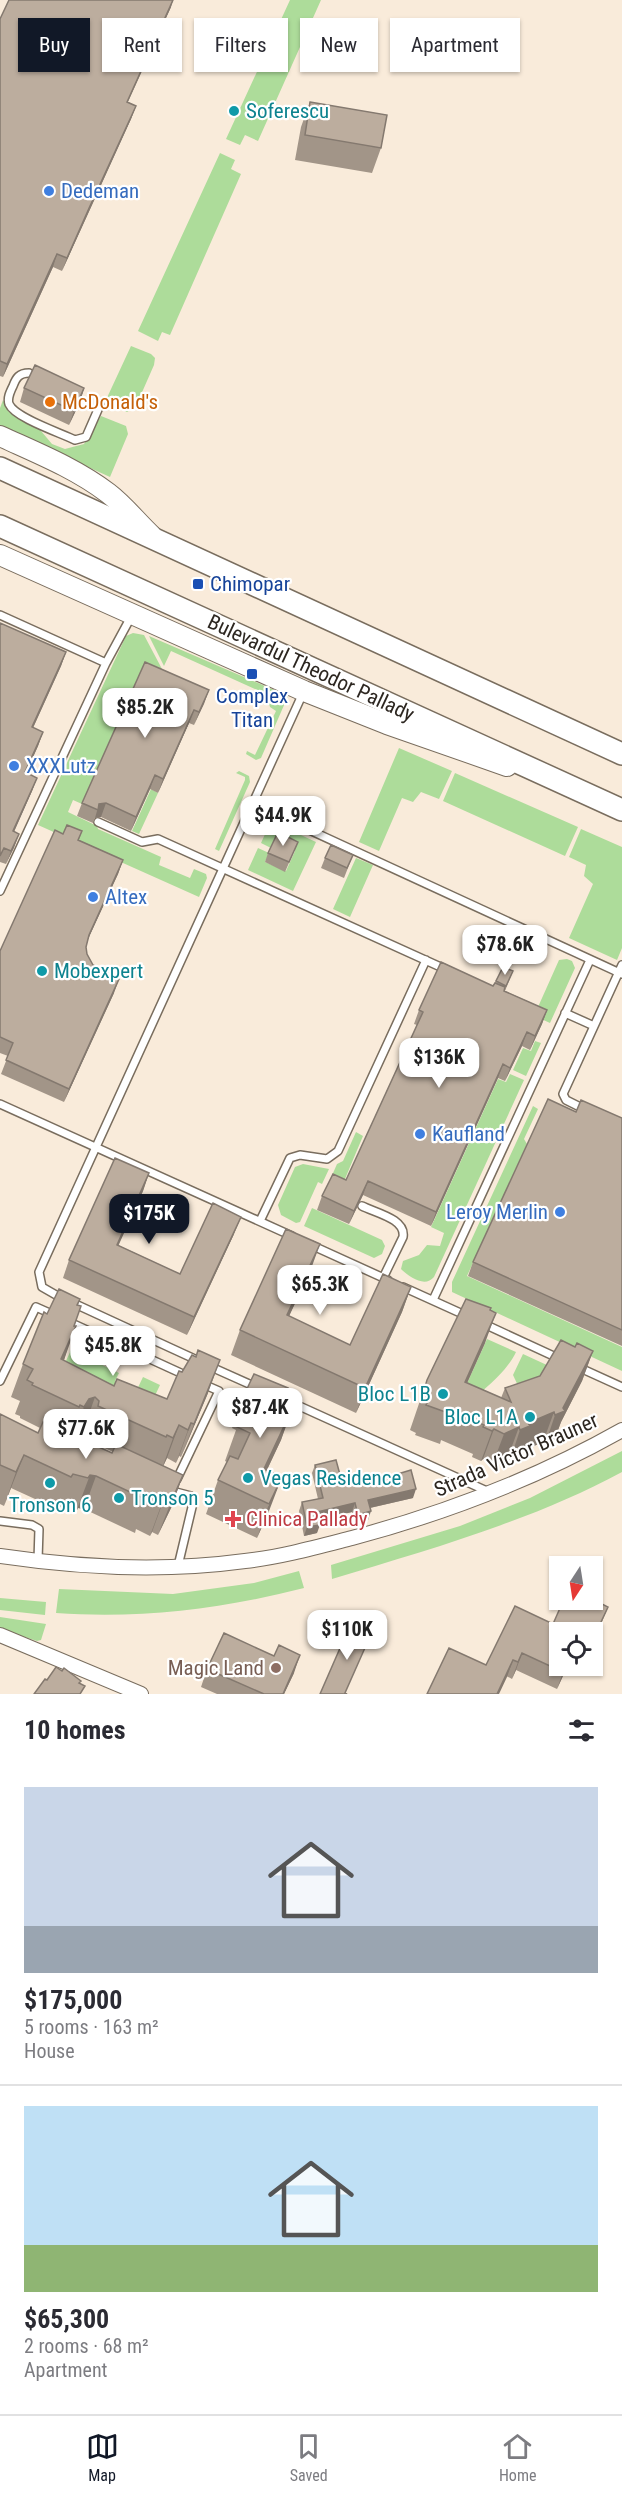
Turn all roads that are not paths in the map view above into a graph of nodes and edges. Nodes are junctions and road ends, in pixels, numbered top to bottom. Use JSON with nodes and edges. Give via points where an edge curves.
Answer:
{"nodes":[{"id":1,"x":29,"y":373,"type":"edge"},
{"id":2,"x":100,"y":405,"type":"dead end"},
{"id":3,"x":0,"y":436,"type":"edge"},
{"id":4,"x":0,"y":468,"type":"edge"},
{"id":5,"x":0,"y":526,"type":"edge"},
{"id":6,"x":155,"y":539,"type":"junction"},
{"id":7,"x":0,"y":555,"type":"edge"},
{"id":8,"x":0,"y":615,"type":"edge"},
{"id":9,"x":132,"y":615,"type":"junction"},
{"id":10,"x":106,"y":663,"type":"junction"},
{"id":11,"x":304,"y":691,"type":"junction"},
{"id":12,"x":622,"y":754,"type":"edge"},
{"id":13,"x":563,"y":783,"type":"junction"},
{"id":14,"x":253,"y":804,"type":"junction"},
{"id":15,"x":622,"y":810,"type":"edge"},
{"id":16,"x":98,"y":822,"type":"edge"},
{"id":17,"x":224,"y":867,"type":"junction"},
{"id":18,"x":0,"y":891,"type":"edge"},
{"id":19,"x":426,"y":960,"type":"junction"},
{"id":20,"x":590,"y":960,"type":"junction"},
{"id":21,"x":622,"y":965,"type":"edge"},
{"id":22,"x":456,"y":974,"type":"edge"},
{"id":23,"x":620,"y":974,"type":"edge"},
{"id":24,"x":565,"y":1013,"type":"junction"},
{"id":25,"x":594,"y":1026,"type":"junction"},
{"id":26,"x":0,"y":1104,"type":"edge"},
{"id":27,"x":592,"y":1112,"type":"edge"},
{"id":28,"x":96,"y":1146,"type":"junction"},
{"id":29,"x":362,"y":1206,"type":"edge"},
{"id":30,"x":260,"y":1221,"type":"junction"},
{"id":31,"x":384,"y":1278,"type":"junction"},
{"id":32,"x":433,"y":1300,"type":"junction"},
{"id":33,"x":0,"y":1381,"type":"edge"},
{"id":34,"x":622,"y":1387,"type":"edge"},
{"id":35,"x":260,"y":1389,"type":"edge"},
{"id":36,"x":281,"y":1398,"type":"edge"},
{"id":37,"x":622,"y":1430,"type":"edge"},
{"id":38,"x":162,"y":1486,"type":"edge"},
{"id":39,"x":172,"y":1491,"type":"junction"},
{"id":40,"x":491,"y":1493,"type":"junction"},
{"id":41,"x":0,"y":1521,"type":"edge"},
{"id":42,"x":0,"y":1556,"type":"edge"},
{"id":43,"x":19,"y":1558,"type":"junction"},
{"id":44,"x":38,"y":1560,"type":"junction"},
{"id":45,"x":178,"y":1566,"type":"junction"},
{"id":46,"x":0,"y":1567,"type":"edge"},
{"id":47,"x":0,"y":1635,"type":"edge"},
{"id":48,"x":141,"y":1694,"type":"edge"}],
"edges":[{"from":1,"to":2,"type":"lane","via":[[16,378],[8,397],[10,406],[18,414],[75,440],[86,437]]},
{"from":3,"to":6,"type":"street","via":[[94,483]]},
{"from":4,"to":6,"type":"main road"},
{"from":5,"to":13,"type":"main road","name":"Bulevardul Theodor Pallady"},
{"from":6,"to":12,"type":"main road"},
{"from":7,"to":9,"type":"street"},
{"from":8,"to":10,"type":"lane"},
{"from":9,"to":10,"type":"lane"},
{"from":9,"to":11,"type":"street"},
{"from":10,"to":18,"type":"lane"},
{"from":11,"to":13,"type":"street","via":[[408,732]]},
{"from":11,"to":14,"type":"lane"},
{"from":13,"to":15,"type":"main road","name":"Bulevardul Theodor Pallady"},
{"from":14,"to":17,"type":"lane"},
{"from":14,"to":20,"type":"lane"},
{"from":16,"to":17,"type":"lane","via":[[140,841],[158,839]]},
{"from":17,"to":19,"type":"lane"},
{"from":17,"to":28,"type":"lane"},
{"from":19,"to":22,"type":"lane"},
{"from":19,"to":30,"type":"lane","via":[[338,1151],[327,1158],[291,1158]]},
{"from":20,"to":23,"type":"lane"},
{"from":20,"to":24,"type":"lane"},
{"from":21,"to":23,"type":"lane"},
{"from":23,"to":25,"type":"lane"},
{"from":24,"to":25,"type":"lane"},
{"from":24,"to":32,"type":"lane"},
{"from":25,"to":27,"type":"lane","via":[[563,1096]]},
{"from":26,"to":28,"type":"lane"},
{"from":28,"to":30,"type":"lane"},
{"from":28,"to":35,"type":"lane","via":[[39,1272],[42,1287]]},
{"from":29,"to":31,"type":"lane","via":[[400,1224],[404,1230]]},
{"from":30,"to":31,"type":"lane"},
{"from":31,"to":32,"type":"lane"},
{"from":32,"to":34,"type":"lane"},
{"from":33,"to":39,"type":"lane","via":[[36,1307],[219,1391]]},
{"from":36,"to":40,"type":"lane"},
{"from":37,"to":40,"type":"street","name":"Strada Victor Brauner"},
{"from":38,"to":39,"type":"lane"},
{"from":39,"to":45,"type":"lane","via":[[191,1496],[193,1503]]},
{"from":40,"to":45,"type":"street","name":"Strada Victor Brauner","via":[[417,1520],[321,1546],[245,1561]]},
{"from":41,"to":44,"type":"lane","via":[[39,1529]]},
{"from":42,"to":43,"type":"street","name":"Strada Victor Brauner"},
{"from":43,"to":44,"type":"street","name":"Strada Victor Brauner"},
{"from":43,"to":46,"type":"street"},
{"from":44,"to":45,"type":"street","name":"Strada Victor Brauner","via":[[82,1565]]},
{"from":47,"to":48,"type":"street"}]}
